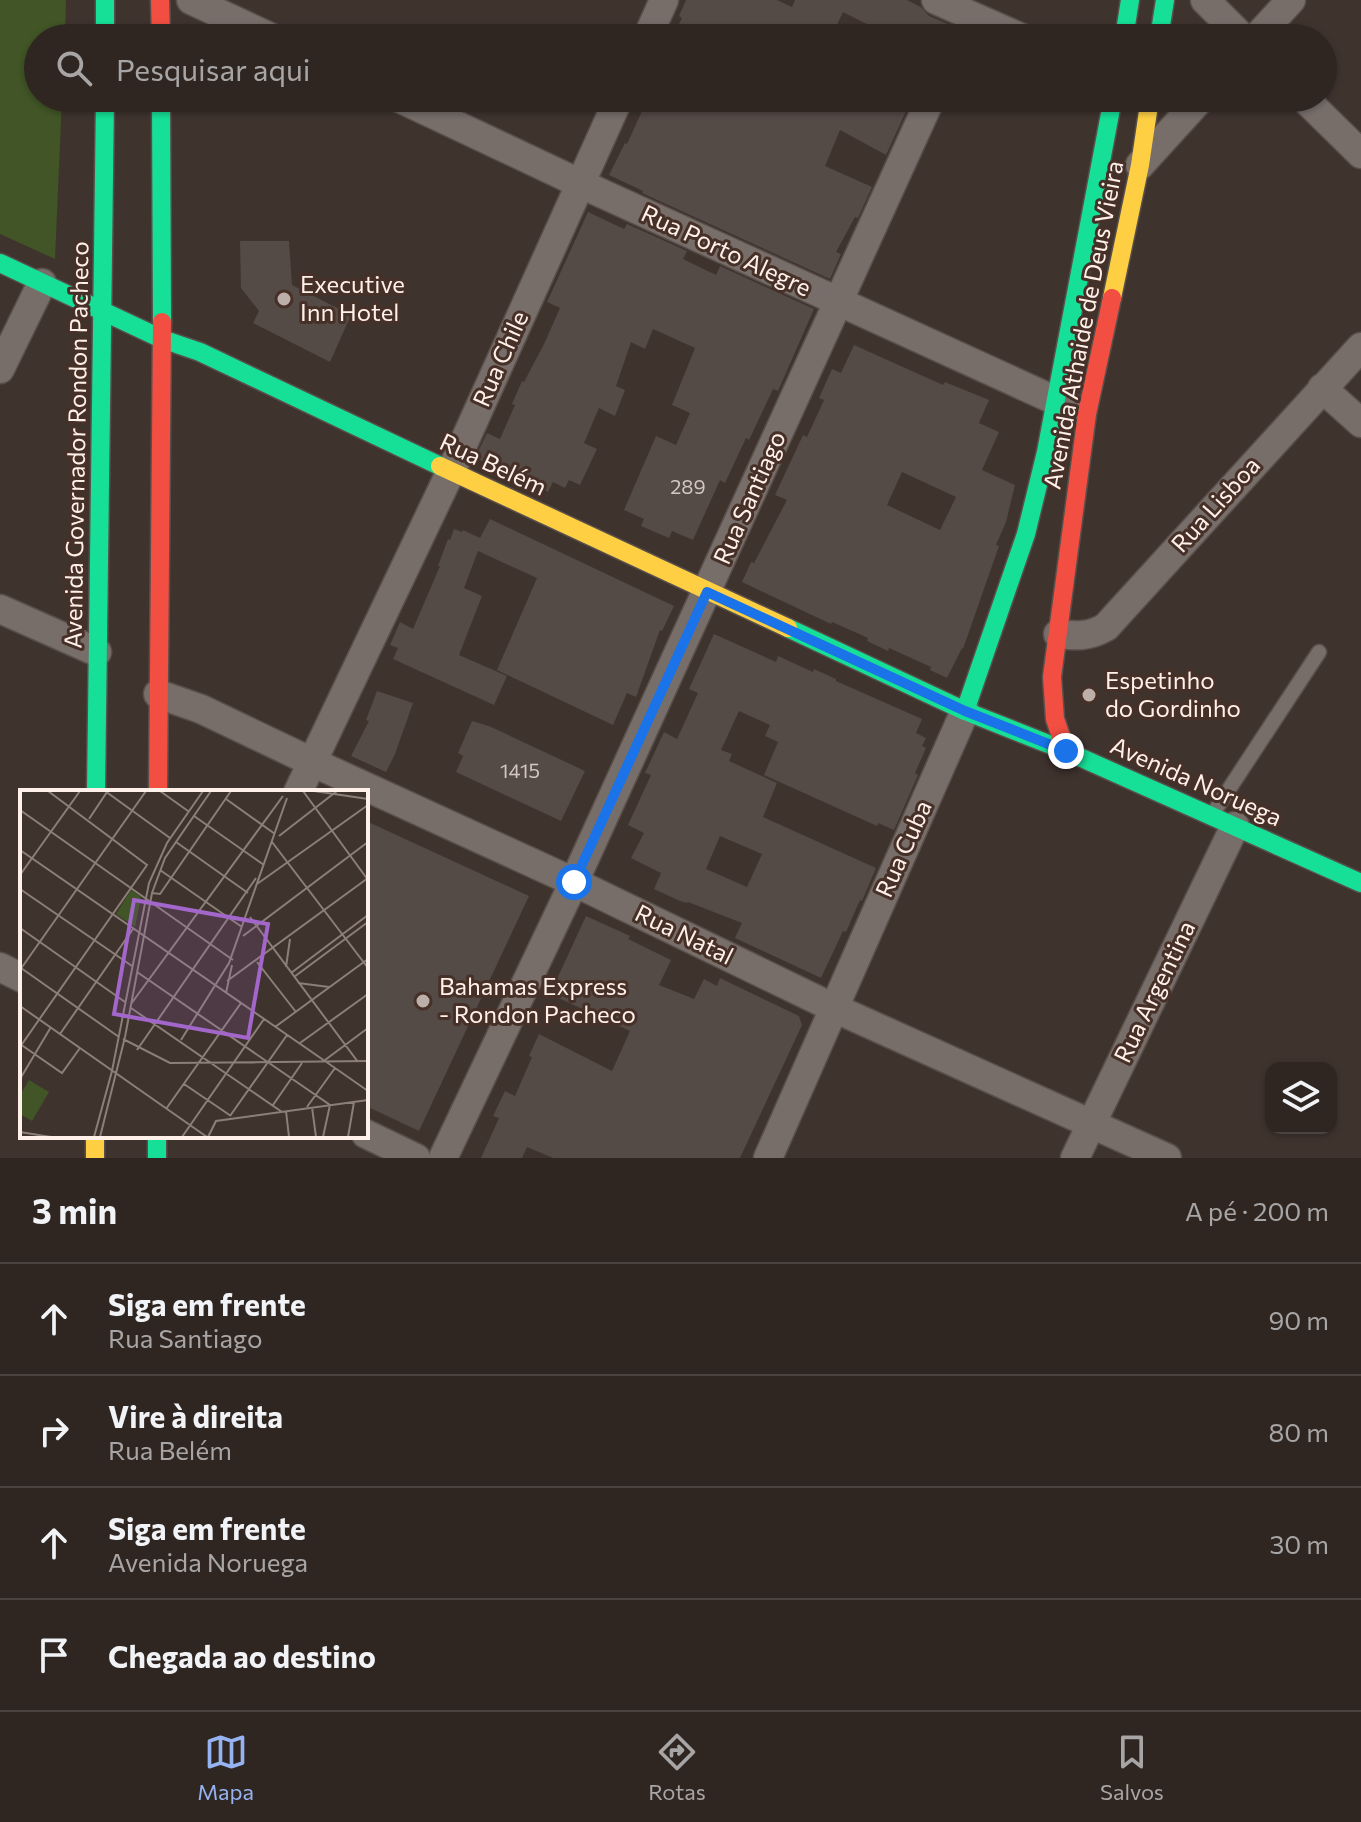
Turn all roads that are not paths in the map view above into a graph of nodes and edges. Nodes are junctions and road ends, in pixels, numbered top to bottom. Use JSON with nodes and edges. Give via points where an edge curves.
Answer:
{"nodes":[{"id":1,"x":105,"y":0,"type":"edge"},
{"id":2,"x":160,"y":0,"type":"edge"},
{"id":3,"x":191,"y":0,"type":"edge"},
{"id":4,"x":664,"y":0,"type":"edge"},
{"id":5,"x":936,"y":0,"type":"edge"},
{"id":6,"x":1130,"y":0,"type":"edge"},
{"id":7,"x":1165,"y":0,"type":"edge"},
{"id":8,"x":1205,"y":0,"type":"edge"},
{"id":9,"x":1291,"y":0,"type":"edge"},
{"id":10,"x":967,"y":18,"type":"edge"},
{"id":11,"x":105,"y":24,"type":"edge"},
{"id":12,"x":161,"y":24,"type":"edge"},
{"id":13,"x":242,"y":24,"type":"edge"},
{"id":14,"x":653,"y":24,"type":"edge"},
{"id":15,"x":1126,"y":24,"type":"edge"},
{"id":16,"x":1161,"y":24,"type":"edge"},
{"id":17,"x":1229,"y":24,"type":"edge"},
{"id":18,"x":1269,"y":24,"type":"edge"},
{"id":19,"x":105,"y":112,"type":"edge"},
{"id":20,"x":161,"y":112,"type":"edge"},
{"id":21,"x":429,"y":112,"type":"edge"},
{"id":22,"x":612,"y":112,"type":"edge"},
{"id":23,"x":925,"y":112,"type":"edge"},
{"id":24,"x":1110,"y":112,"type":"edge"},
{"id":25,"x":1148,"y":112,"type":"edge"},
{"id":26,"x":1188,"y":112,"type":"edge"},
{"id":27,"x":1318,"y":112,"type":"edge"},
{"id":28,"x":1361,"y":154,"type":"edge"},
{"id":29,"x":1140,"y":165,"type":"junction"},
{"id":30,"x":579,"y":183,"type":"junction"},
{"id":31,"x":0,"y":263,"type":"edge"},
{"id":32,"x":42,"y":283,"type":"junction"},
{"id":33,"x":838,"y":302,"type":"junction"},
{"id":34,"x":103,"y":312,"type":"junction"},
{"id":35,"x":162,"y":339,"type":"junction"},
{"id":36,"x":1361,"y":347,"type":"edge"},
{"id":37,"x":0,"y":369,"type":"edge"},
{"id":38,"x":1322,"y":388,"type":"junction"},
{"id":39,"x":1055,"y":402,"type":"junction"},
{"id":40,"x":1087,"y":414,"type":"junction"},
{"id":41,"x":1361,"y":423,"type":"edge"},
{"id":42,"x":451,"y":471,"type":"junction"},
{"id":43,"x":1026,"y":534,"type":"joint"},
{"id":44,"x":707,"y":592,"type":"junction"},
{"id":45,"x":0,"y":609,"type":"edge"},
{"id":46,"x":1058,"y":634,"type":"junction"},
{"id":47,"x":87,"y":648,"type":"junction"},
{"id":48,"x":1319,"y":652,"type":"dead end"},
{"id":49,"x":1052,"y":677,"type":"junction"},
{"id":50,"x":158,"y":694,"type":"junction"},
{"id":51,"x":965,"y":711,"type":"junction"},
{"id":52,"x":1022,"y":718,"type":"junction"},
{"id":53,"x":1066,"y":751,"type":"junction"},
{"id":54,"x":312,"y":762,"type":"junction"},
{"id":55,"x":96,"y":790,"type":"edge"},
{"id":56,"x":158,"y":790,"type":"edge"},
{"id":57,"x":299,"y":790,"type":"edge"},
{"id":58,"x":1223,"y":820,"type":"junction"},
{"id":59,"x":574,"y":882,"type":"junction"},
{"id":60,"x":1361,"y":883,"type":"edge"},
{"id":61,"x":0,"y":967,"type":"edge"},
{"id":62,"x":20,"y":977,"type":"edge"},
{"id":63,"x":834,"y":1008,"type":"junction"},
{"id":64,"x":1092,"y":1123,"type":"junction"},
{"id":65,"x":368,"y":1135,"type":"edge"},
{"id":66,"x":416,"y":1158,"type":"edge"},
{"id":67,"x":443,"y":1158,"type":"edge"},
{"id":68,"x":768,"y":1158,"type":"edge"},
{"id":69,"x":1075,"y":1158,"type":"edge"},
{"id":70,"x":1167,"y":1158,"type":"edge"}],
"edges":[{"from":1,"to":11,"type":"street"},
{"from":2,"to":12,"type":"street"},
{"from":3,"to":13,"type":"street"},
{"from":4,"to":14,"type":"street"},
{"from":5,"to":10,"type":"street"},
{"from":6,"to":15,"type":"street"},
{"from":7,"to":16,"type":"street"},
{"from":8,"to":17,"type":"street"},
{"from":9,"to":18,"type":"street"},
{"from":19,"to":34,"type":"street","name":"Avenida Governador Rondon Pacheco"},
{"from":20,"to":35,"type":"street"},
{"from":21,"to":30,"type":"street","name":"Rua Porto Alegre"},
{"from":22,"to":30,"type":"street","name":"Rua Chile"},
{"from":23,"to":33,"type":"street","name":"Rua Santiago"},
{"from":24,"to":39,"type":"street","name":"Avenida Athaide de Deus Vieira"},
{"from":25,"to":29,"type":"street","name":"Avenida Athaide de Deus Vieira"},
{"from":26,"to":29,"type":"street"},
{"from":27,"to":28,"type":"street"},
{"from":29,"to":40,"type":"street","name":"Avenida Athaide de Deus Vieira"},
{"from":30,"to":33,"type":"street","name":"Rua Porto Alegre"},
{"from":30,"to":42,"type":"street","name":"Rua Chile"},
{"from":31,"to":32,"type":"street","name":"Rua Belém"},
{"from":32,"to":34,"type":"street","name":"Rua Belém"},
{"from":32,"to":37,"type":"street"},
{"from":33,"to":39,"type":"street","name":"Rua Porto Alegre"},
{"from":33,"to":44,"type":"street","name":"Rua Santiago"},
{"from":34,"to":35,"type":"street","name":"Rua Belém"},
{"from":34,"to":47,"type":"street","name":"Avenida Governador Rondon Pacheco"},
{"from":35,"to":42,"type":"street","name":"Rua Belém"},
{"from":35,"to":50,"type":"street"},
{"from":36,"to":38,"type":"street","name":"Rua Lisboa"},
{"from":38,"to":41,"type":"street"},
{"from":38,"to":46,"type":"street","name":"Rua Lisboa","via":[[1106,627],[1081,636]]},
{"from":39,"to":40,"type":"street","name":"Rua Porto Alegre"},
{"from":39,"to":43,"type":"street","name":"Avenida Athaide de Deus Vieira"},
{"from":40,"to":46,"type":"street","name":"Avenida Athaide de Deus Vieira"},
{"from":42,"to":44,"type":"street","name":"Rua Belém"},
{"from":42,"to":54,"type":"street","name":"Rua Chile"},
{"from":43,"to":51,"type":"street","name":"Rua Cuba"},
{"from":44,"to":51,"type":"street","name":"Rua Belém"},
{"from":44,"to":59,"type":"street","name":"Rua Santiago"},
{"from":45,"to":47,"type":"street"},
{"from":46,"to":49,"type":"street","name":"Avenida Athaide de Deus Vieira"},
{"from":47,"to":55,"type":"street","name":"Avenida Governador Rondon Pacheco"},
{"from":48,"to":58,"type":"lane"},
{"from":49,"to":52,"type":"street"},
{"from":49,"to":53,"type":"street","name":"Avenida Athaide de Deus Vieira","via":[[1055,719]]},
{"from":50,"to":54,"type":"street","name":"Rua Natal"},
{"from":50,"to":56,"type":"street"},
{"from":51,"to":52,"type":"street","name":"Avenida Noruega"},
{"from":51,"to":63,"type":"street","name":"Rua Cuba"},
{"from":52,"to":53,"type":"street","name":"Avenida Noruega"},
{"from":53,"to":58,"type":"street","name":"Avenida Noruega"},
{"from":54,"to":57,"type":"street","name":"Rua Chile"},
{"from":54,"to":59,"type":"street","name":"Rua Natal"},
{"from":58,"to":60,"type":"street","name":"Avenida Noruega"},
{"from":58,"to":64,"type":"street","name":"Rua Argentina"},
{"from":59,"to":63,"type":"street","name":"Rua Natal"},
{"from":59,"to":67,"type":"street","name":"Rua Santiago"},
{"from":61,"to":62,"type":"street"},
{"from":63,"to":64,"type":"street","name":"Rua Natal"},
{"from":63,"to":68,"type":"street","name":"Rua Cuba"},
{"from":64,"to":69,"type":"street","name":"Rua Argentina"},
{"from":64,"to":70,"type":"street","name":"Rua Natal"},
{"from":65,"to":66,"type":"street"}]}
